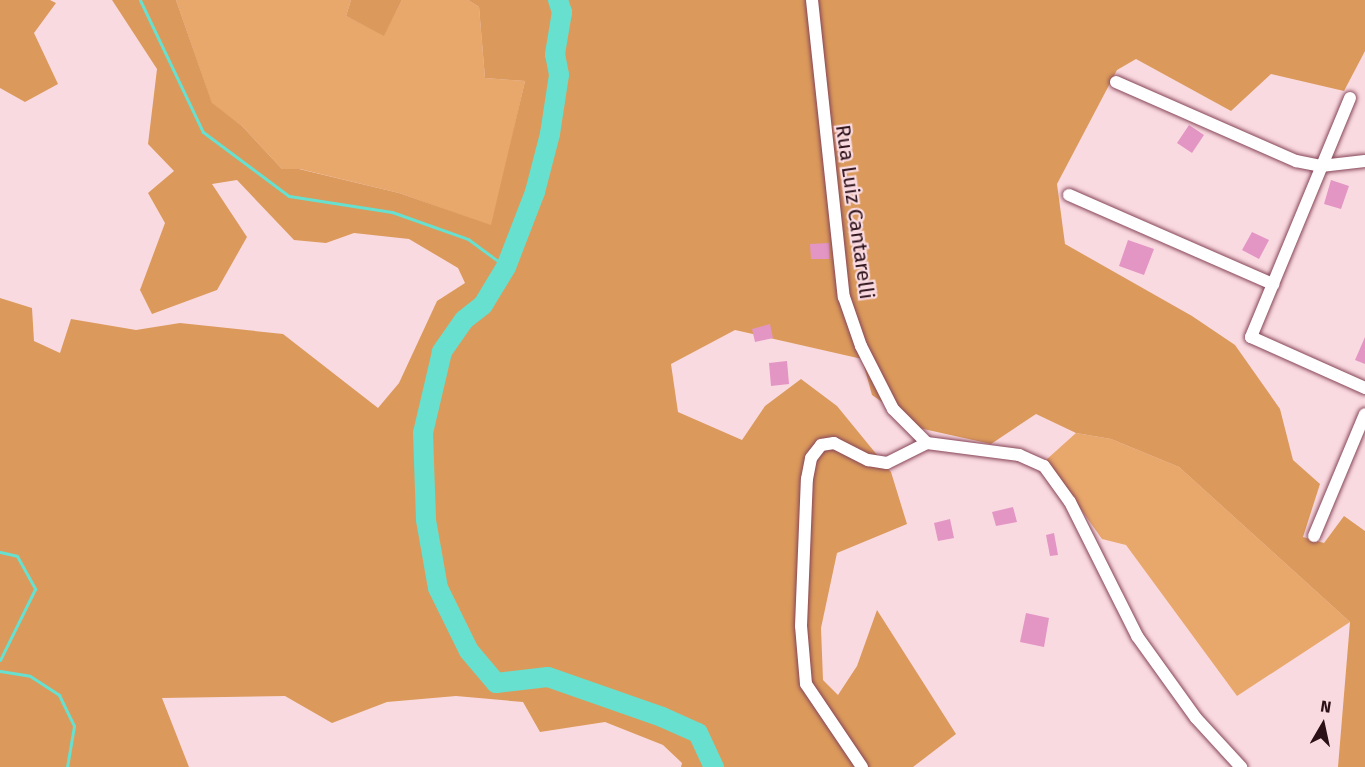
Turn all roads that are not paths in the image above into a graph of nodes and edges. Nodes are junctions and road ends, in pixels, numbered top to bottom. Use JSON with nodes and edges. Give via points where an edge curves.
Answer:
{"nodes":[{"id":1,"x":812,"y":0,"type":"edge"},
{"id":2,"x":1116,"y":82,"type":"dead end"},
{"id":3,"x":1350,"y":98,"type":"dead end"},
{"id":4,"x":1365,"y":161,"type":"edge"},
{"id":5,"x":1322,"y":166,"type":"junction"},
{"id":6,"x":1069,"y":195,"type":"dead end"},
{"id":7,"x":1273,"y":284,"type":"junction"},
{"id":8,"x":1365,"y":388,"type":"edge"},
{"id":9,"x":1365,"y":414,"type":"edge"},
{"id":10,"x":927,"y":443,"type":"junction"},
{"id":11,"x":1314,"y":536,"type":"dead end"},
{"id":12,"x":862,"y":767,"type":"edge"},
{"id":13,"x":1241,"y":767,"type":"edge"}],
"edges":[{"from":1,"to":10,"type":"street","name":"Rua Luiz Cantarelli","via":[[844,297],[861,346],[893,409]]},
{"from":2,"to":5,"type":"street","via":[[1296,161]]},
{"from":3,"to":5,"type":"street"},
{"from":4,"to":5,"type":"street"},
{"from":5,"to":7,"type":"street"},
{"from":6,"to":7,"type":"street"},
{"from":7,"to":8,"type":"street","via":[[1251,337]]},
{"from":9,"to":11,"type":"street"},
{"from":10,"to":12,"type":"street","via":[[887,463],[868,460],[834,442],[821,445],[811,458],[801,626],[806,684]]},
{"from":10,"to":13,"type":"street","via":[[1019,455],[1044,466],[1070,502],[1137,636],[1196,718]]}]}
